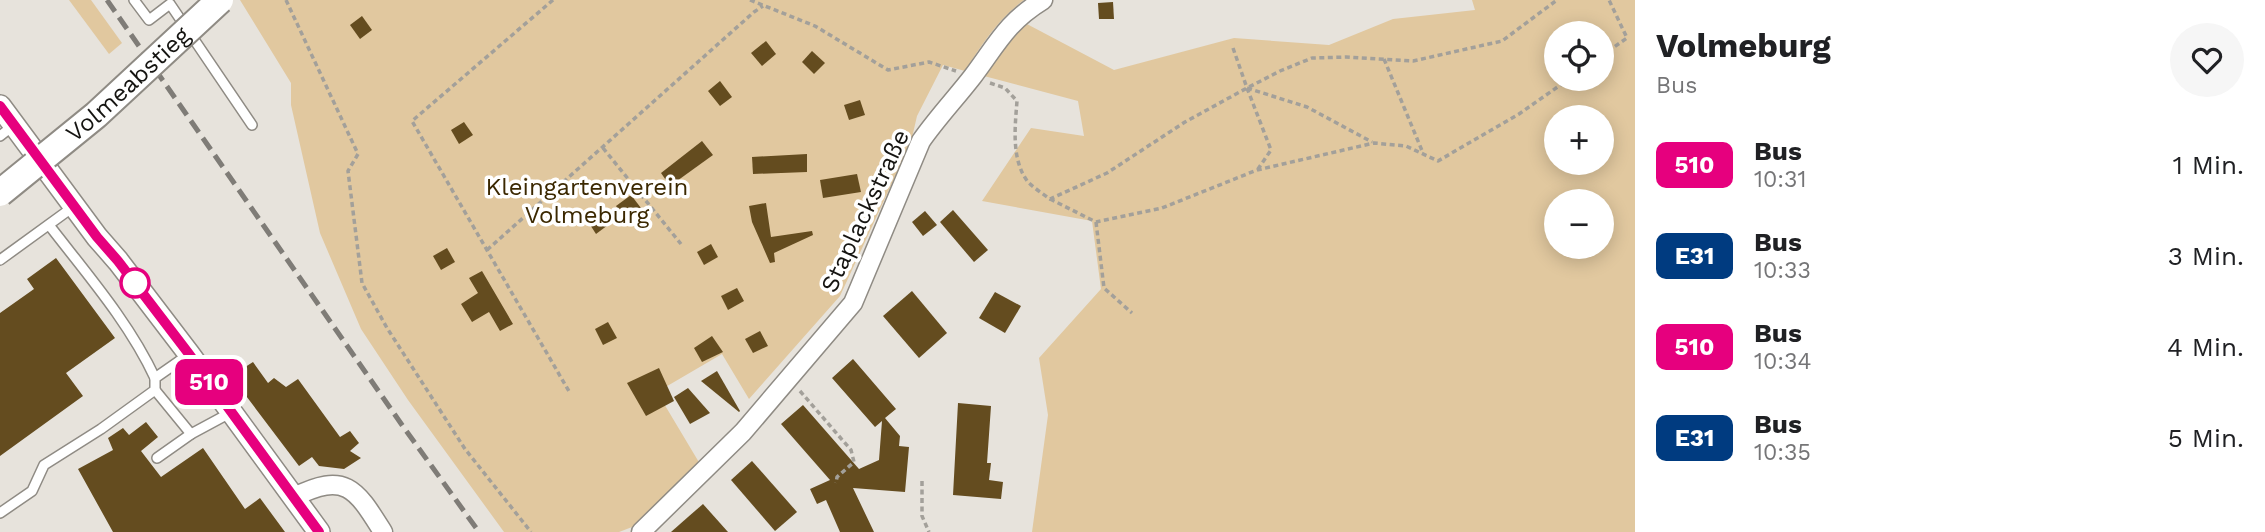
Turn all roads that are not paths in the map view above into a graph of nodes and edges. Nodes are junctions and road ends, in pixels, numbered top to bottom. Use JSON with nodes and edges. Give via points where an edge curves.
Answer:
{"nodes":[{"id":1,"x":134,"y":0,"type":"edge"},
{"id":2,"x":220,"y":0,"type":"edge"},
{"id":3,"x":1043,"y":0,"type":"edge"},
{"id":4,"x":169,"y":2,"type":"edge"},
{"id":5,"x":0,"y":106,"type":"edge"},
{"id":6,"x":252,"y":125,"type":"dead end"},
{"id":7,"x":7,"y":130,"type":"edge"},
{"id":8,"x":0,"y":193,"type":"edge"},
{"id":9,"x":74,"y":206,"type":"junction"},
{"id":10,"x":49,"y":225,"type":"junction"},
{"id":11,"x":0,"y":260,"type":"edge"},
{"id":12,"x":189,"y":354,"type":"junction"},
{"id":13,"x":155,"y":378,"type":"junction"},
{"id":14,"x":156,"y":390,"type":"junction"},
{"id":15,"x":231,"y":412,"type":"junction"},
{"id":16,"x":191,"y":434,"type":"junction"},
{"id":17,"x":157,"y":458,"type":"dead end"},
{"id":18,"x":294,"y":497,"type":"junction"},
{"id":19,"x":0,"y":513,"type":"edge"},
{"id":20,"x":319,"y":532,"type":"edge"},
{"id":21,"x":383,"y":532,"type":"edge"},
{"id":22,"x":641,"y":532,"type":"edge"}],
"edges":[{"from":1,"to":4,"type":"lane","via":[[149,20]]},
{"from":2,"to":8,"type":"main road","name":"Volmeabstieg","bridge":true,"via":[[96,115]]},
{"from":3,"to":22,"type":"street","name":"Staplackstraße","via":[[1001,35],[921,141],[853,303],[742,434]]},
{"from":4,"to":6,"type":"lane"},
{"from":5,"to":7,"type":"street"},
{"from":7,"to":9,"type":"street"},
{"from":9,"to":10,"type":"lane"},
{"from":9,"to":12,"type":"street"},
{"from":10,"to":11,"type":"lane"},
{"from":10,"to":13,"type":"lane","via":[[116,314]]},
{"from":12,"to":13,"type":"lane"},
{"from":12,"to":15,"type":"street"},
{"from":13,"to":14,"type":"lane"},
{"from":14,"to":16,"type":"lane"},
{"from":14,"to":19,"type":"lane","via":[[44,465],[32,491]]},
{"from":15,"to":16,"type":"lane"},
{"from":15,"to":18,"type":"street"},
{"from":16,"to":17,"type":"lane"},
{"from":18,"to":20,"type":"street"},
{"from":18,"to":21,"type":"street","via":[[314,487],[347,487],[357,492]]}]}
